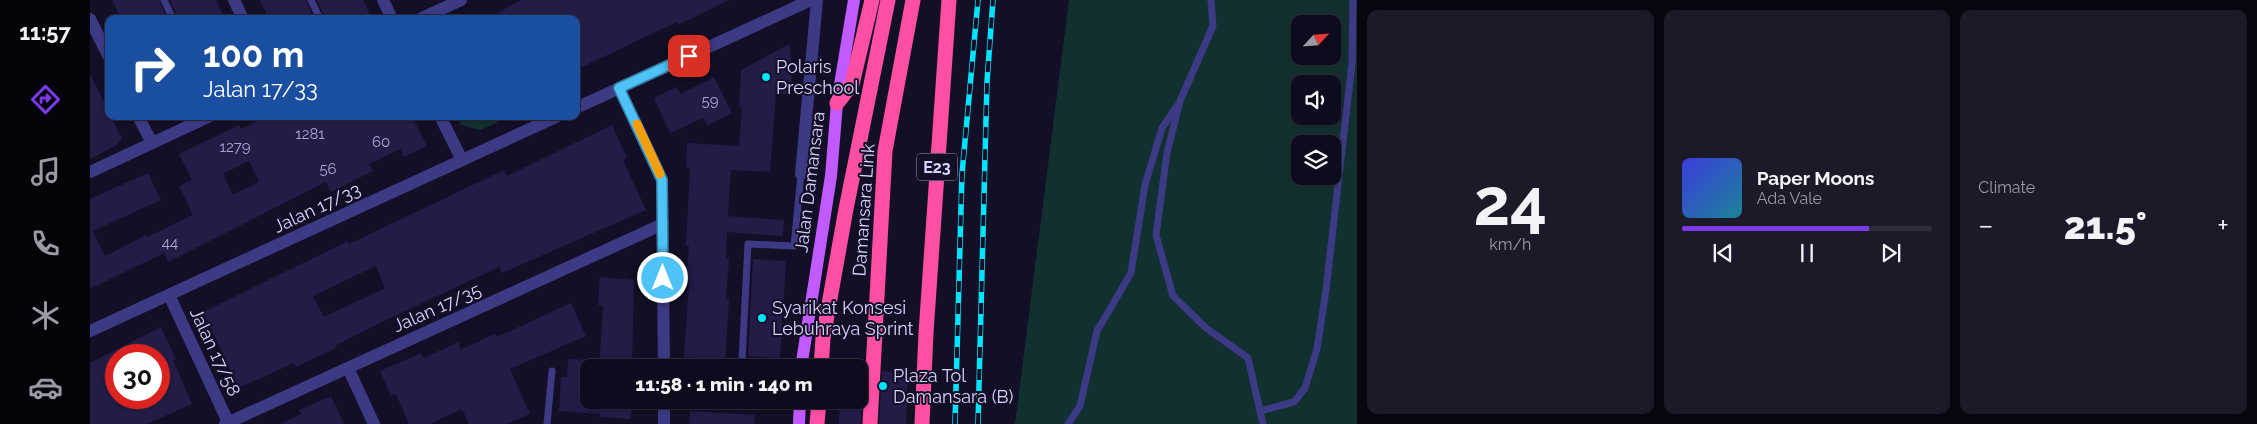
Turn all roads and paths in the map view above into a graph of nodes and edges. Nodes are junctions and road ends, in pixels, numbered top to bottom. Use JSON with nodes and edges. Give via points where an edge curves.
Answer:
{"nodes":[{"id":1,"x":164,"y":0,"type":"edge"},
{"id":2,"x":234,"y":0,"type":"edge"},
{"id":3,"x":311,"y":0,"type":"edge"},
{"id":4,"x":383,"y":0,"type":"edge"},
{"id":5,"x":811,"y":0,"type":"edge"},
{"id":6,"x":817,"y":0,"type":"edge"},
{"id":7,"x":854,"y":0,"type":"edge"},
{"id":8,"x":872,"y":0,"type":"edge"},
{"id":9,"x":888,"y":0,"type":"edge"},
{"id":10,"x":913,"y":0,"type":"edge"},
{"id":11,"x":949,"y":0,"type":"edge"},
{"id":12,"x":1211,"y":0,"type":"edge"},
{"id":13,"x":1353,"y":0,"type":"edge"},
{"id":14,"x":458,"y":1,"type":"edge"},
{"id":15,"x":171,"y":15,"type":"edge"},
{"id":16,"x":241,"y":15,"type":"edge"},
{"id":17,"x":318,"y":15,"type":"edge"},
{"id":18,"x":390,"y":15,"type":"edge"},
{"id":19,"x":428,"y":15,"type":"edge"},
{"id":20,"x":90,"y":19,"type":"edge"},
{"id":21,"x":105,"y":48,"type":"edge"},
{"id":22,"x":619,"y":88,"type":"junction"},
{"id":23,"x":1180,"y":101,"type":"junction"},
{"id":24,"x":837,"y":103,"type":"junction"},
{"id":25,"x":580,"y":106,"type":"edge"},
{"id":26,"x":140,"y":120,"type":"edge"},
{"id":27,"x":201,"y":120,"type":"edge"},
{"id":28,"x":442,"y":120,"type":"edge"},
{"id":29,"x":549,"y":120,"type":"edge"},
{"id":30,"x":152,"y":143,"type":"junction"},
{"id":31,"x":462,"y":160,"type":"junction"},
{"id":32,"x":90,"y":172,"type":"edge"},
{"id":33,"x":801,"y":174,"type":"joint"},
{"id":34,"x":663,"y":224,"type":"junction"},
{"id":35,"x":169,"y":295,"type":"junction"},
{"id":36,"x":90,"y":331,"type":"edge"},
{"id":37,"x":664,"y":359,"type":"edge"},
{"id":38,"x":742,"y":359,"type":"edge"},
{"id":39,"x":802,"y":359,"type":"edge"},
{"id":40,"x":822,"y":359,"type":"edge"},
{"id":41,"x":348,"y":368,"type":"junction"},
{"id":42,"x":552,"y":371,"type":"dead end"},
{"id":43,"x":664,"y":409,"type":"edge"},
{"id":44,"x":800,"y":409,"type":"edge"},
{"id":45,"x":818,"y":409,"type":"edge"},
{"id":46,"x":1260,"y":411,"type":"junction"},
{"id":47,"x":227,"y":424,"type":"edge"},
{"id":48,"x":374,"y":424,"type":"edge"},
{"id":49,"x":547,"y":424,"type":"edge"},
{"id":50,"x":664,"y":424,"type":"edge"},
{"id":51,"x":799,"y":424,"type":"edge"},
{"id":52,"x":817,"y":424,"type":"edge"},
{"id":53,"x":870,"y":424,"type":"edge"},
{"id":54,"x":922,"y":424,"type":"edge"},
{"id":55,"x":1068,"y":424,"type":"edge"},
{"id":56,"x":1263,"y":424,"type":"edge"}],
"edges":[{"from":1,"to":15,"type":"lane"},
{"from":2,"to":16,"type":"street"},
{"from":3,"to":17,"type":"lane"},
{"from":4,"to":18,"type":"street"},
{"from":5,"to":22,"type":"street"},
{"from":6,"to":33,"type":"street"},
{"from":7,"to":24,"type":"main road","name":"Jalan Damansara"},
{"from":8,"to":24,"type":"highway","via":[[852,84]]},
{"from":9,"to":40,"type":"highway","via":[[844,218]]},
{"from":10,"to":53,"type":"highway","name":"Damansara Link","via":[[885,152]]},
{"from":11,"to":54,"type":"highway","number":"E23"},
{"from":12,"to":23,"type":"lane","via":[[1213,26]]},
{"from":13,"to":46,"type":"lane","via":[[1352,63],[1317,349],[1305,388],[1294,402]]},
{"from":14,"to":19,"type":"street"},
{"from":20,"to":21,"type":"street"},
{"from":22,"to":25,"type":"street"},
{"from":22,"to":34,"type":"street","via":[[662,180]]},
{"from":23,"to":46,"type":"lane","via":[[1167,153],[1156,235],[1173,296],[1206,328],[1248,358]]},
{"from":23,"to":55,"type":"lane","via":[[1162,128],[1145,185],[1131,273],[1097,331],[1080,406]]},
{"from":24,"to":39,"type":"main road","name":"Jalan Damansara","via":[[832,176]]},
{"from":26,"to":30,"type":"street"},
{"from":27,"to":30,"type":"street"},
{"from":28,"to":31,"type":"street"},
{"from":29,"to":31,"type":"street","name":"Jalan 17/33"},
{"from":30,"to":32,"type":"street"},
{"from":31,"to":35,"type":"street","name":"Jalan 17/33"},
{"from":33,"to":38,"type":"lane","via":[[794,246],[748,244]]},
{"from":34,"to":37,"type":"street"},
{"from":34,"to":41,"type":"street","name":"Jalan 17/35"},
{"from":35,"to":36,"type":"street","name":"Jalan 17/33"},
{"from":35,"to":47,"type":"street","name":"Jalan 17/58"},
{"from":41,"to":47,"type":"street","name":"Jalan 17/35"},
{"from":41,"to":48,"type":"street"},
{"from":42,"to":49,"type":"lane"},
{"from":43,"to":50,"type":"street"},
{"from":44,"to":51,"type":"main road"},
{"from":45,"to":52,"type":"highway"},
{"from":46,"to":56,"type":"lane"}]}
